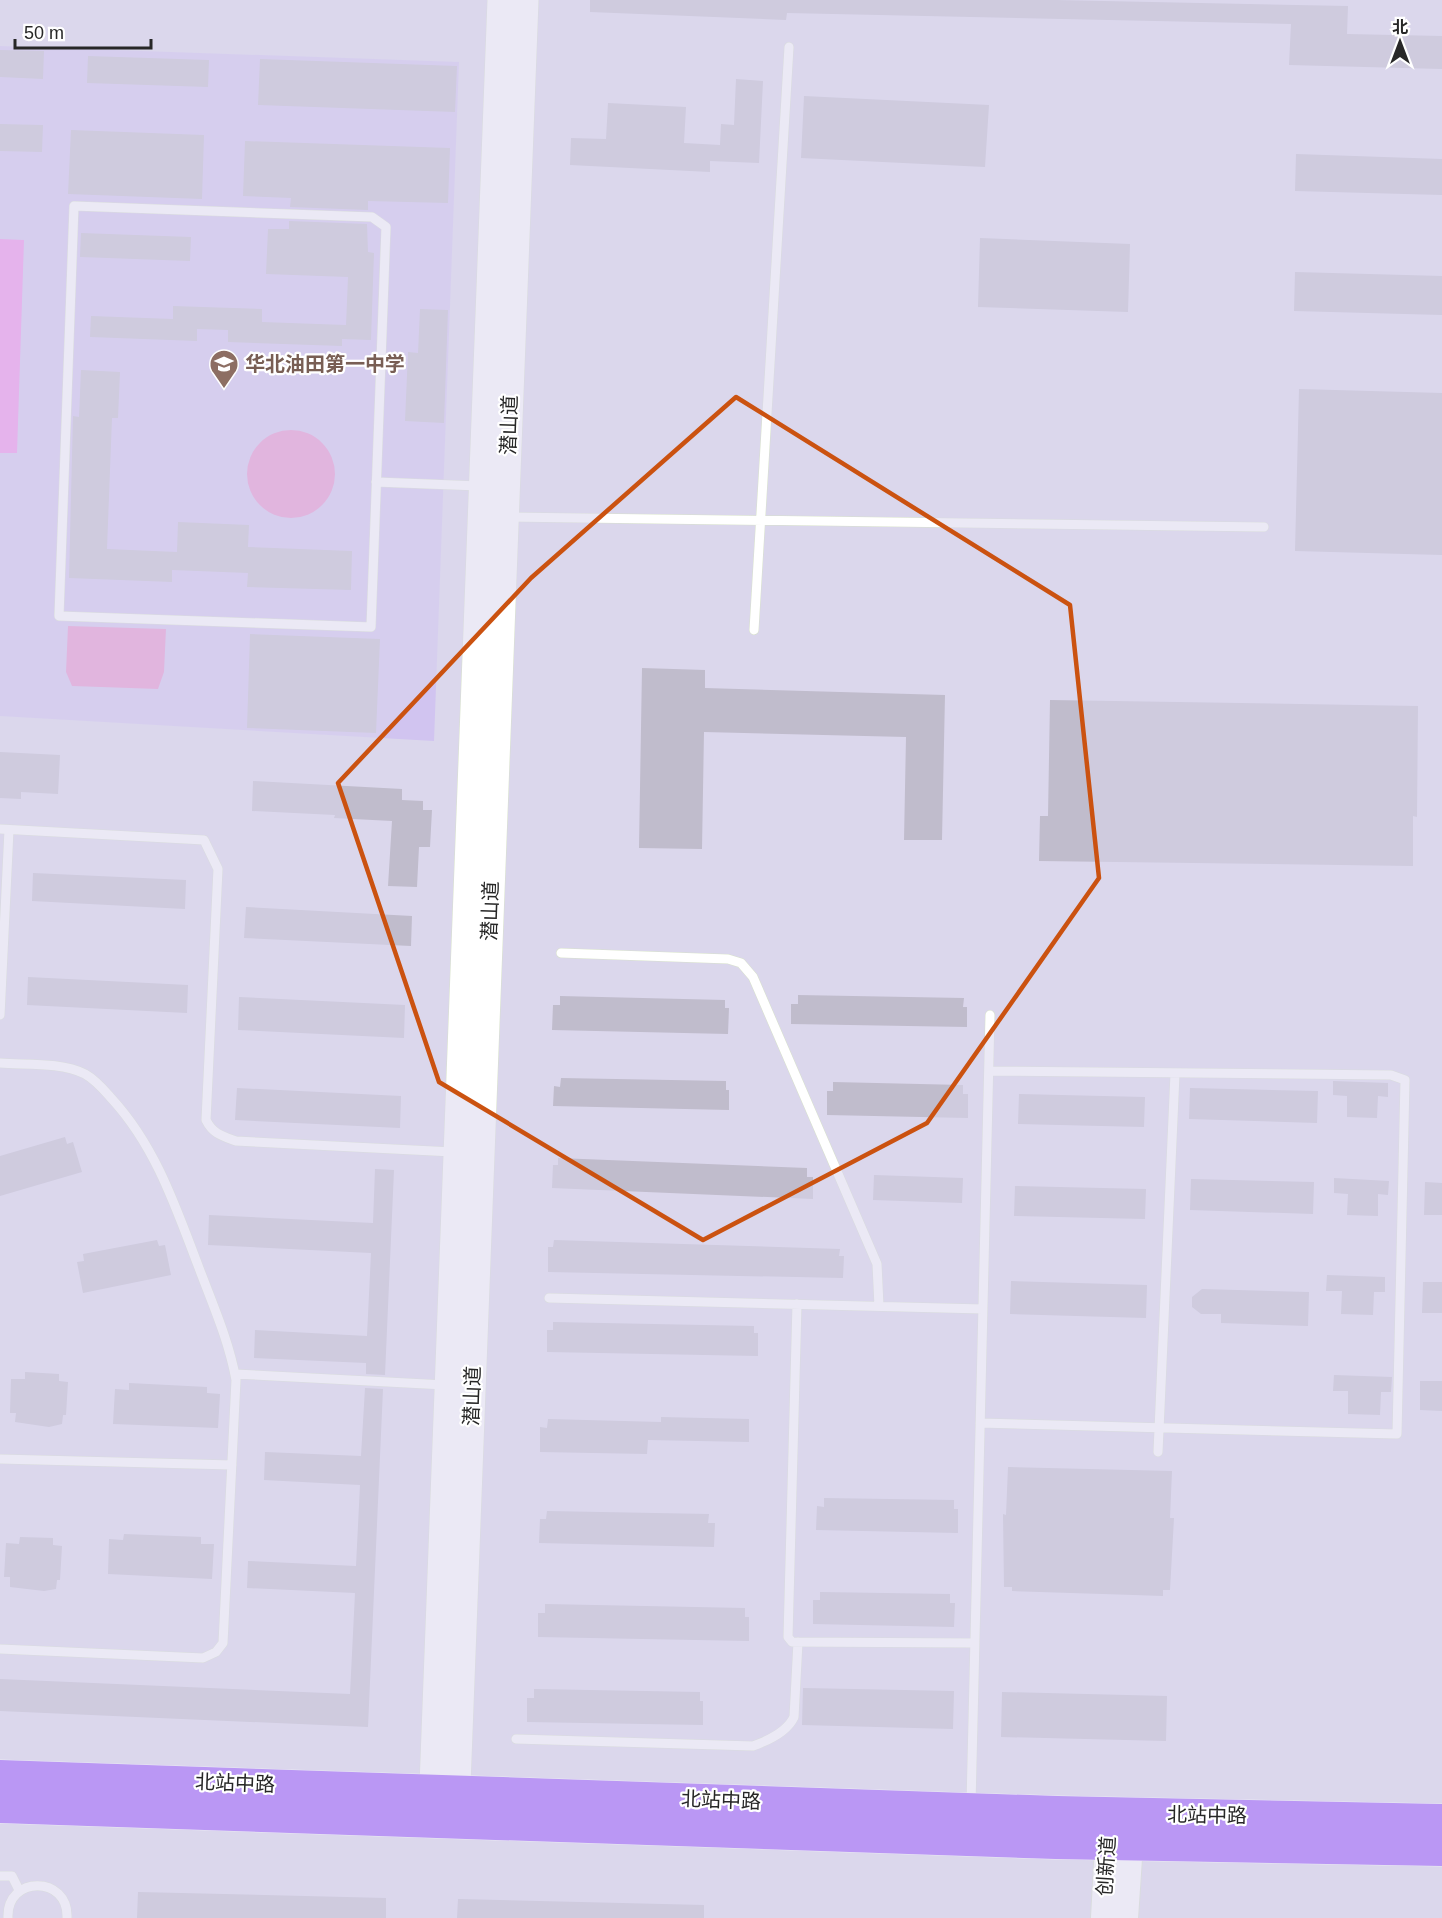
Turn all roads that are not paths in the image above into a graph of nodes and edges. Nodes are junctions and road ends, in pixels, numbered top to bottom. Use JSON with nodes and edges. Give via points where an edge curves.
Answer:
{"nodes":[{"id":1,"x":501,"y":0,"type":"edge"},
{"id":2,"x":525,"y":0,"type":"edge"},
{"id":3,"x":789,"y":47,"type":"dead end"},
{"id":4,"x":376,"y":482,"type":"junction"},
{"id":5,"x":482,"y":486,"type":"junction"},
{"id":6,"x":505,"y":517,"type":"junction"},
{"id":7,"x":761,"y":520,"type":"junction"},
{"id":8,"x":1264,"y":527,"type":"dead end"},
{"id":9,"x":754,"y":630,"type":"dead end"},
{"id":10,"x":5,"y":830,"type":"edge"},
{"id":11,"x":561,"y":953,"type":"dead end"},
{"id":12,"x":990,"y":1015,"type":"dead end"},
{"id":13,"x":0,"y":1016,"type":"edge"},
{"id":14,"x":0,"y":1063,"type":"edge"},
{"id":15,"x":989,"y":1071,"type":"junction"},
{"id":16,"x":1175,"y":1074,"type":"junction"},
{"id":17,"x":457,"y":1153,"type":"junction"},
{"id":18,"x":549,"y":1298,"type":"dead end"},
{"id":19,"x":797,"y":1304,"type":"junction"},
{"id":20,"x":879,"y":1306,"type":"junction"},
{"id":21,"x":983,"y":1310,"type":"junction"},
{"id":22,"x":235,"y":1374,"type":"junction"},
{"id":23,"x":448,"y":1385,"type":"junction"},
{"id":24,"x":980,"y":1423,"type":"junction"},
{"id":25,"x":1159,"y":1428,"type":"junction"},
{"id":26,"x":1158,"y":1452,"type":"dead end"},
{"id":27,"x":0,"y":1459,"type":"edge"},
{"id":28,"x":232,"y":1465,"type":"junction"},
{"id":29,"x":798,"y":1642,"type":"junction"},
{"id":30,"x":975,"y":1643,"type":"junction"},
{"id":31,"x":0,"y":1649,"type":"edge"},
{"id":32,"x":516,"y":1739,"type":"dead end"},
{"id":33,"x":0,"y":1776,"type":"edge"},
{"id":34,"x":444,"y":1806,"type":"junction"},
{"id":35,"x":0,"y":1807,"type":"edge"},
{"id":36,"x":971,"y":1809,"type":"junction"},
{"id":37,"x":1442,"y":1820,"type":"edge"},
{"id":38,"x":1120,"y":1829,"type":"junction"},
{"id":39,"x":1442,"y":1850,"type":"edge"},
{"id":40,"x":0,"y":1876,"type":"edge"},
{"id":41,"x":19,"y":1890,"type":"junction"},
{"id":42,"x":8,"y":1918,"type":"edge"},
{"id":43,"x":68,"y":1918,"type":"edge"},
{"id":44,"x":1103,"y":1918,"type":"edge"},
{"id":45,"x":1126,"y":1918,"type":"edge"}],
"edges":[{"from":1,"to":5,"type":"main road","name":"潜山道"},
{"from":2,"to":6,"type":"main road","name":"潜山道"},
{"from":3,"to":7,"type":"lane"},
{"from":4,"to":4,"type":"lane","via":[[371,627],[59,616],[74,206],[372,217],[386,227]]},
{"from":4,"to":5,"type":"lane"},
{"from":5,"to":17,"type":"main road","name":"潜山道"},
{"from":6,"to":7,"type":"lane"},
{"from":6,"to":34,"type":"main road","name":"潜山道"},
{"from":7,"to":8,"type":"lane"},
{"from":7,"to":9,"type":"lane"},
{"from":10,"to":13,"type":"lane"},
{"from":10,"to":17,"type":"lane","via":[[204,840],[218,868],[206,1120],[211,1130],[236,1141]]},
{"from":11,"to":20,"type":"lane","via":[[728,958],[741,963],[753,977],[877,1264]]},
{"from":12,"to":15,"type":"lane"},
{"from":14,"to":22,"type":"lane","via":[[60,1066],[84,1074],[97,1082],[132,1121],[158,1167],[231,1353]]},
{"from":15,"to":16,"type":"lane"},
{"from":15,"to":21,"type":"lane"},
{"from":16,"to":25,"type":"lane"},
{"from":16,"to":25,"type":"lane","via":[[1391,1075],[1405,1080],[1397,1434]]},
{"from":17,"to":23,"type":"main road","name":"潜山道"},
{"from":18,"to":19,"type":"lane"},
{"from":19,"to":20,"type":"lane"},
{"from":19,"to":29,"type":"lane","via":[[787,1625],[788,1637]]},
{"from":20,"to":21,"type":"lane"},
{"from":21,"to":24,"type":"lane"},
{"from":22,"to":23,"type":"lane"},
{"from":22,"to":28,"type":"lane"},
{"from":23,"to":34,"type":"main road","name":"潜山道"},
{"from":24,"to":25,"type":"lane"},
{"from":24,"to":30,"type":"lane"},
{"from":25,"to":26,"type":"lane"},
{"from":27,"to":28,"type":"lane"},
{"from":28,"to":31,"type":"lane","via":[[223,1643],[216,1652],[203,1658]]},
{"from":29,"to":30,"type":"lane"},
{"from":29,"to":32,"type":"lane","via":[[794,1717],[767,1741],[753,1746]]},
{"from":30,"to":36,"type":"lane"},
{"from":33,"to":34,"type":"main road","name":"北站中路"},
{"from":34,"to":35,"type":"main road","name":"北站中路"},
{"from":34,"to":36,"type":"main road","name":"北站中路"},
{"from":34,"to":38,"type":"main road","name":"北站中路"},
{"from":36,"to":38,"type":"main road","name":"北站中路"},
{"from":37,"to":38,"type":"main road","name":"北站中路"},
{"from":38,"to":39,"type":"main road","name":"北站中路"},
{"from":38,"to":44,"type":"street","name":"创新道"},
{"from":38,"to":45,"type":"street","name":"创新道"},
{"from":40,"to":41,"type":"lane","via":[[12,1876]]},
{"from":41,"to":42,"type":"lane","via":[[9,1906]]},
{"from":41,"to":43,"type":"lane","via":[[38,1884],[57,1891],[67,1907]]}]}
